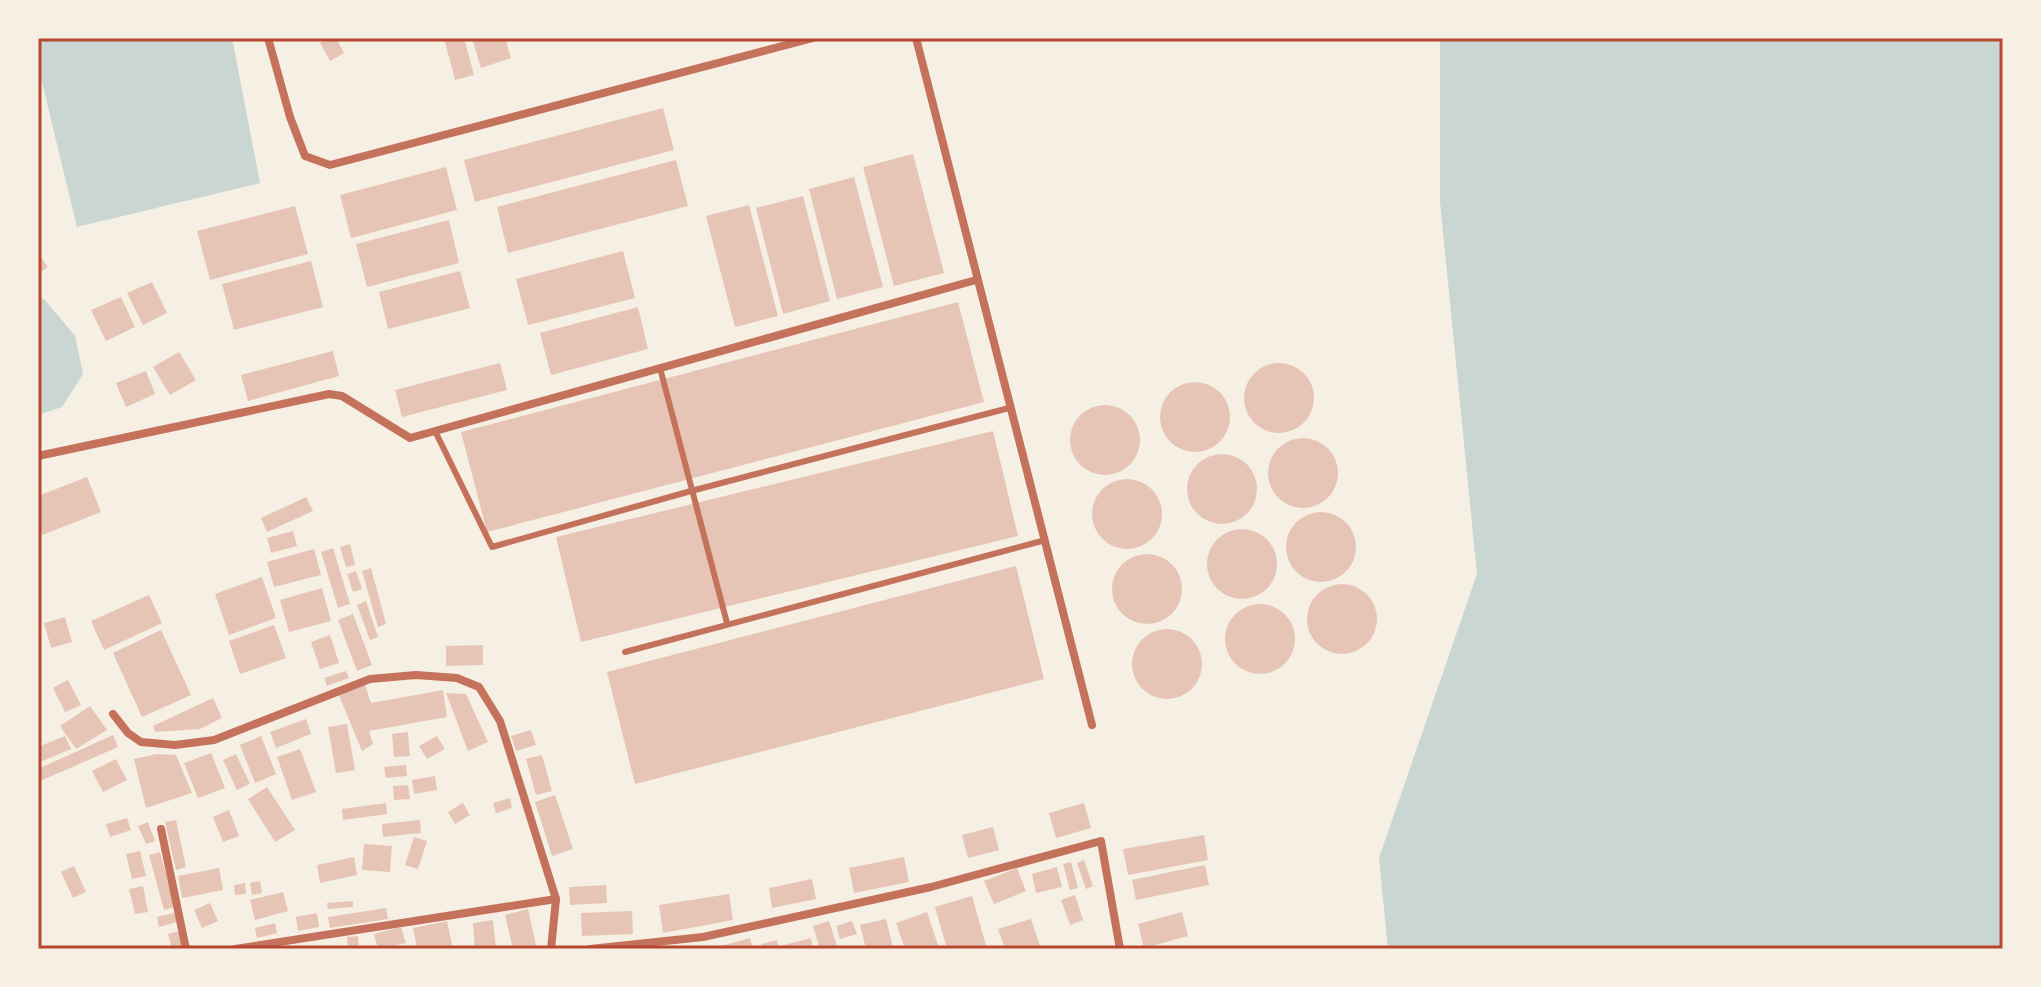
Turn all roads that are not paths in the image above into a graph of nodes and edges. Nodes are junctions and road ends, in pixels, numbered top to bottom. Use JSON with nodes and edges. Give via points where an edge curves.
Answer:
{"nodes":[{"id":1,"x":268,"y":38,"type":"edge"},
{"id":2,"x":813,"y":38,"type":"edge"},
{"id":3,"x":916,"y":38,"type":"edge"},
{"id":4,"x":976,"y":280,"type":"junction"},
{"id":5,"x":660,"y":368,"type":"junction"},
{"id":6,"x":1009,"y":408,"type":"junction"},
{"id":7,"x":435,"y":431,"type":"junction"},
{"id":8,"x":38,"y":456,"type":"edge"},
{"id":9,"x":691,"y":491,"type":"junction"},
{"id":10,"x":1042,"y":541,"type":"junction"},
{"id":11,"x":727,"y":623,"type":"junction"},
{"id":12,"x":625,"y":652,"type":"dead end"},
{"id":13,"x":113,"y":714,"type":"dead end"},
{"id":14,"x":1092,"y":725,"type":"dead end"},
{"id":15,"x":161,"y":829,"type":"dead end"},
{"id":16,"x":556,"y":899,"type":"junction"},
{"id":17,"x":186,"y":949,"type":"edge"},
{"id":18,"x":235,"y":949,"type":"edge"},
{"id":19,"x":551,"y":949,"type":"edge"},
{"id":20,"x":590,"y":949,"type":"edge"},
{"id":21,"x":1120,"y":949,"type":"edge"}],
"edges":[{"from":1,"to":2,"type":"street","via":[[305,156],[330,165]]},
{"from":3,"to":4,"type":"street"},
{"from":4,"to":5,"type":"street"},
{"from":4,"to":6,"type":"street"},
{"from":5,"to":7,"type":"street"},
{"from":5,"to":9,"type":"lane"},
{"from":6,"to":9,"type":"lane"},
{"from":6,"to":10,"type":"street"},
{"from":7,"to":8,"type":"street","via":[[410,438],[342,396],[329,394]]},
{"from":7,"to":9,"type":"lane","via":[[492,547]]},
{"from":9,"to":11,"type":"lane"},
{"from":10,"to":11,"type":"lane"},
{"from":10,"to":14,"type":"street"},
{"from":11,"to":12,"type":"lane"},
{"from":13,"to":16,"type":"street","via":[[141,742],[175,745],[214,740],[370,679],[457,678],[479,687],[500,721]]},
{"from":15,"to":17,"type":"street"},
{"from":16,"to":18,"type":"street"},
{"from":16,"to":19,"type":"street"},
{"from":20,"to":21,"type":"street","via":[[703,937],[931,887],[1101,841]]}]}
